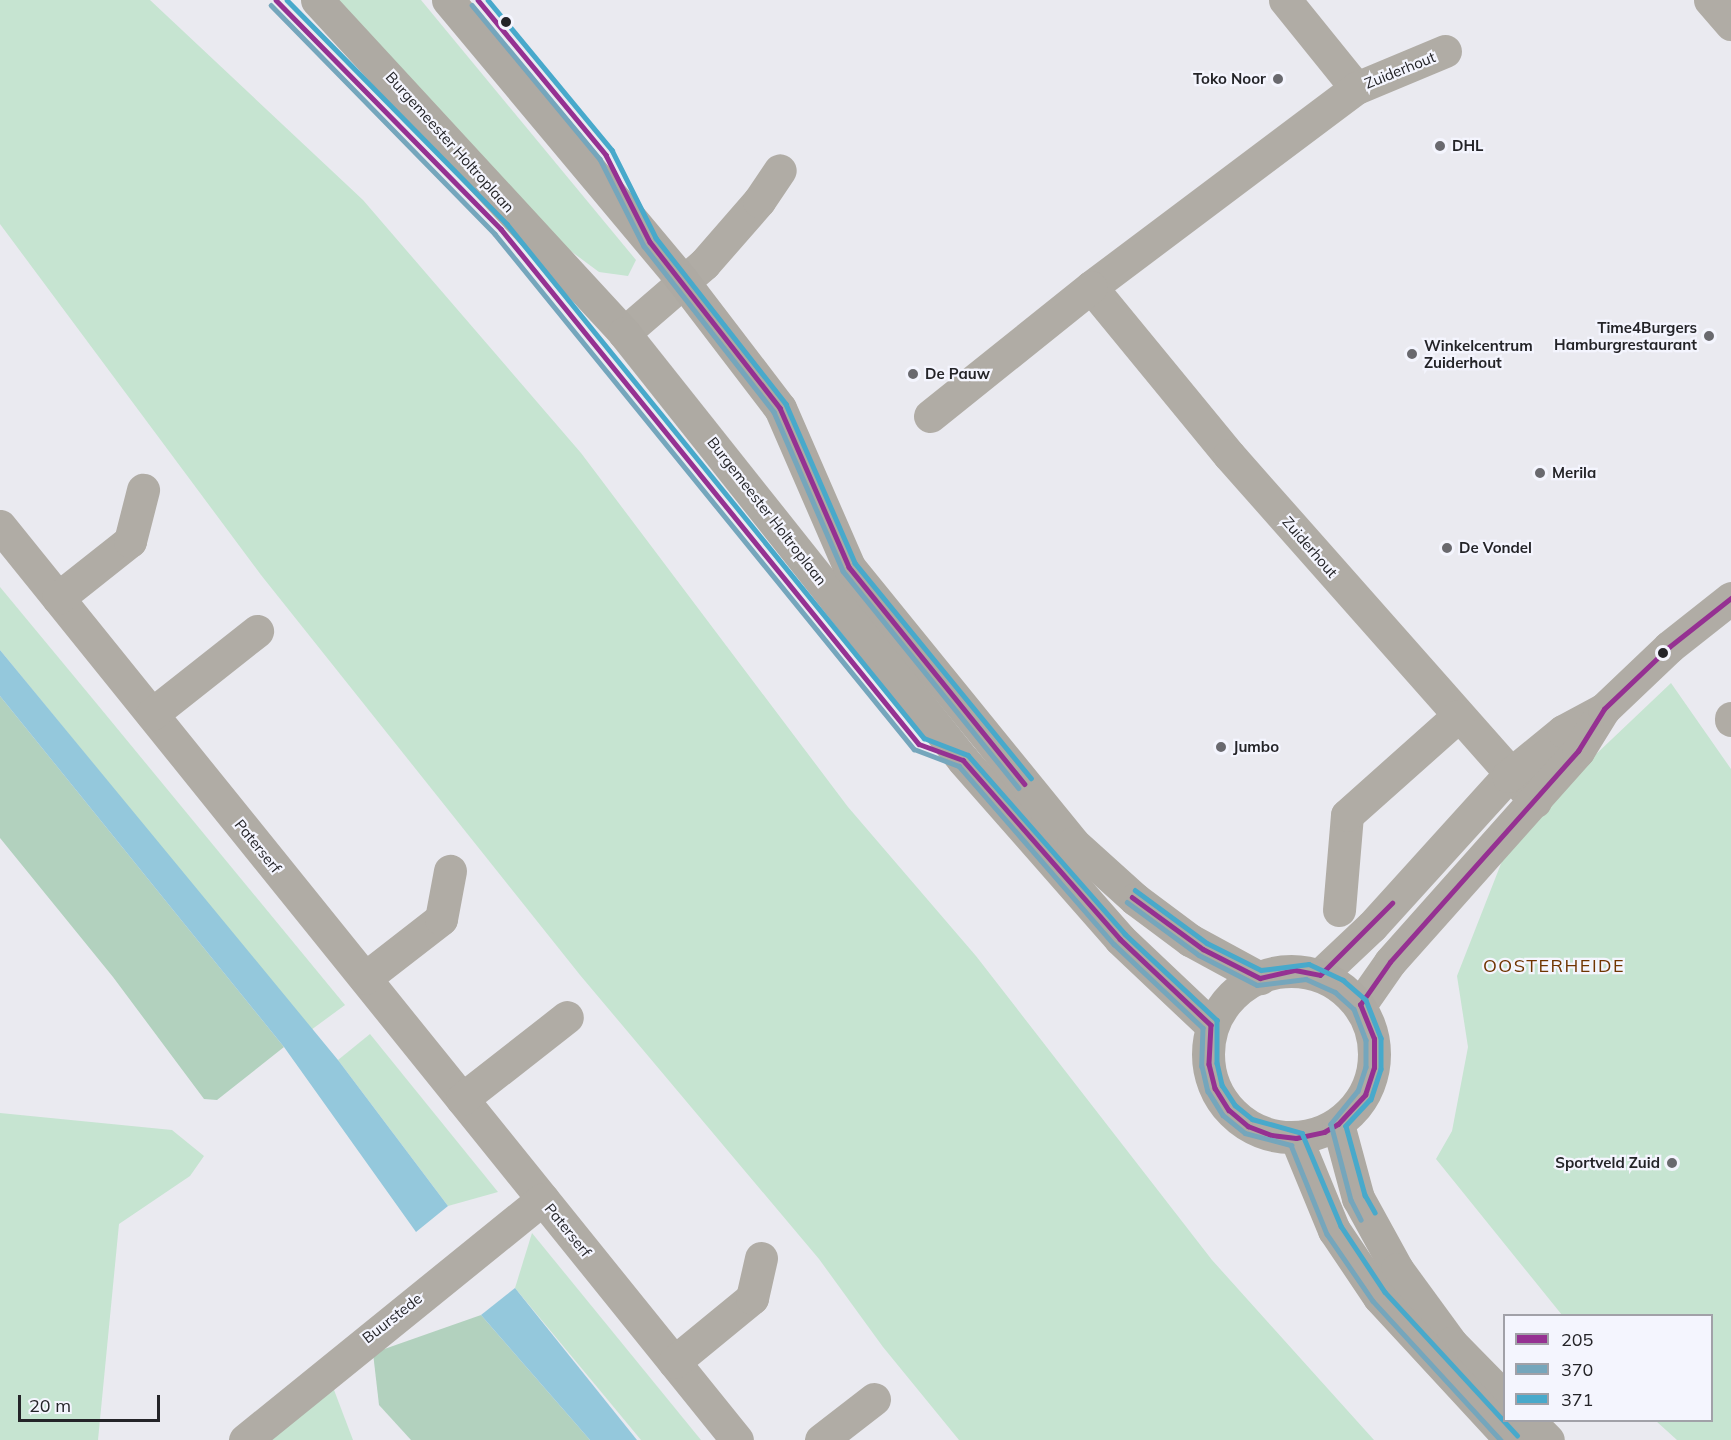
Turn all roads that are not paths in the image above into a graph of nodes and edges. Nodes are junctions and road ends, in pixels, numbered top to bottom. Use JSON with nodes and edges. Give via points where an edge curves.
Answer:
{"nodes":[{"id":1,"x":317,"y":0,"type":"edge"},
{"id":2,"x":448,"y":0,"type":"edge"},
{"id":3,"x":1285,"y":0,"type":"edge"},
{"id":4,"x":1710,"y":0,"type":"edge"},
{"id":5,"x":1731,"y":24,"type":"edge"},
{"id":6,"x":1445,"y":51,"type":"dead end"},
{"id":7,"x":1356,"y":88,"type":"junction"},
{"id":8,"x":780,"y":170,"type":"dead end"},
{"id":9,"x":682,"y":280,"type":"junction"},
{"id":10,"x":1091,"y":287,"type":"junction"},
{"id":11,"x":624,"y":333,"type":"junction"},
{"id":12,"x":930,"y":416,"type":"dead end"},
{"id":13,"x":143,"y":489,"type":"dead end"},
{"id":14,"x":0,"y":525,"type":"edge"},
{"id":15,"x":58,"y":598,"type":"junction"},
{"id":16,"x":1731,"y":598,"type":"edge"},
{"id":17,"x":257,"y":631,"type":"dead end"},
{"id":18,"x":1604,"y":709,"type":"junction"},
{"id":19,"x":152,"y":714,"type":"junction"},
{"id":20,"x":1458,"y":716,"type":"junction"},
{"id":21,"x":1508,"y":776,"type":"junction"},
{"id":22,"x":1535,"y":801,"type":"junction"},
{"id":23,"x":450,"y":871,"type":"dead end"},
{"id":24,"x":1339,"y":910,"type":"dead end"},
{"id":25,"x":1320,"y":975,"type":"junction"},
{"id":26,"x":365,"y":978,"type":"junction"},
{"id":27,"x":1260,"y":978,"type":"junction"},
{"id":28,"x":1360,"y":1005,"type":"junction"},
{"id":29,"x":567,"y":1017,"type":"dead end"},
{"id":30,"x":1211,"y":1026,"type":"junction"},
{"id":31,"x":462,"y":1099,"type":"junction"},
{"id":32,"x":1338,"y":1124,"type":"junction"},
{"id":33,"x":1296,"y":1138,"type":"junction"},
{"id":34,"x":543,"y":1199,"type":"junction"},
{"id":35,"x":761,"y":1258,"type":"dead end"},
{"id":36,"x":674,"y":1362,"type":"junction"},
{"id":37,"x":1503,"y":1396,"type":"edge"},
{"id":38,"x":874,"y":1399,"type":"dead end"},
{"id":39,"x":1530,"y":1422,"type":"edge"},
{"id":40,"x":244,"y":1440,"type":"edge"},
{"id":41,"x":737,"y":1440,"type":"edge"},
{"id":42,"x":821,"y":1440,"type":"edge"},
{"id":43,"x":1511,"y":1440,"type":"edge"},
{"id":44,"x":1548,"y":1440,"type":"edge"}],
"edges":[{"from":1,"to":11,"type":"street","name":"Burgemeester Holtroplaan"},
{"from":2,"to":9,"type":"street","name":"Burgemeester Holtroplaan"},
{"from":3,"to":7,"type":"street","name":"Zuiderhout"},
{"from":4,"to":5,"type":"street"},
{"from":6,"to":7,"type":"street","name":"Zuiderhout"},
{"from":7,"to":10,"type":"street","name":"Zuiderhout"},
{"from":8,"to":9,"type":"street","via":[[759,201],[704,264]]},
{"from":9,"to":11,"type":"street"},
{"from":9,"to":27,"type":"street","name":"Burgemeester Holtroplaan","via":[[780,408],[849,567],[1073,843],[1135,899],[1190,940]]},
{"from":10,"to":12,"type":"street","name":"Zuiderhout"},
{"from":10,"to":20,"type":"street","name":"Zuiderhout","via":[[1229,455]]},
{"from":11,"to":30,"type":"street","name":"Burgemeester Holtroplaan","via":[[963,760],[1120,939]]},
{"from":13,"to":15,"type":"street","via":[[130,541]]},
{"from":14,"to":15,"type":"street","name":"Paterserf"},
{"from":15,"to":19,"type":"street","name":"Paterserf"},
{"from":16,"to":18,"type":"street","via":[[1669,647]]},
{"from":17,"to":19,"type":"street"},
{"from":18,"to":21,"type":"street","via":[[1563,731]]},
{"from":18,"to":22,"type":"street","via":[[1578,751]]},
{"from":19,"to":26,"type":"street","name":"Paterserf"},
{"from":20,"to":21,"type":"street","name":"Zuiderhout"},
{"from":20,"to":24,"type":"street","via":[[1347,815]]},
{"from":21,"to":22,"type":"street","name":"Zuiderhout"},
{"from":21,"to":25,"type":"street","via":[[1372,926]]},
{"from":22,"to":28,"type":"street","via":[[1395,956]]},
{"from":23,"to":26,"type":"street","via":[[441,919]]},
{"from":25,"to":27,"type":"street","via":[[1295,970]]},
{"from":25,"to":28,"type":"street"},
{"from":26,"to":31,"type":"street","name":"Paterserf"},
{"from":27,"to":30,"type":"street","via":[[1230,997]]},
{"from":28,"to":32,"type":"street","via":[[1374,1039],[1374,1068],[1365,1095]]},
{"from":29,"to":31,"type":"street"},
{"from":30,"to":33,"type":"street","via":[[1209,1064],[1215,1088],[1229,1110],[1248,1126],[1271,1136]]},
{"from":31,"to":34,"type":"street","name":"Paterserf"},
{"from":32,"to":33,"type":"street","via":[[1324,1132]]},
{"from":32,"to":37,"type":"street","via":[[1359,1198],[1398,1269],[1451,1343]]},
{"from":33,"to":43,"type":"street","via":[[1334,1230],[1379,1297]]},
{"from":34,"to":36,"type":"street","name":"Paterserf"},
{"from":34,"to":40,"type":"street","name":"Buurstede"},
{"from":35,"to":36,"type":"street","via":[[752,1298]]},
{"from":36,"to":41,"type":"street","name":"Paterserf"},
{"from":38,"to":42,"type":"street"},
{"from":39,"to":44,"type":"street"}]}
